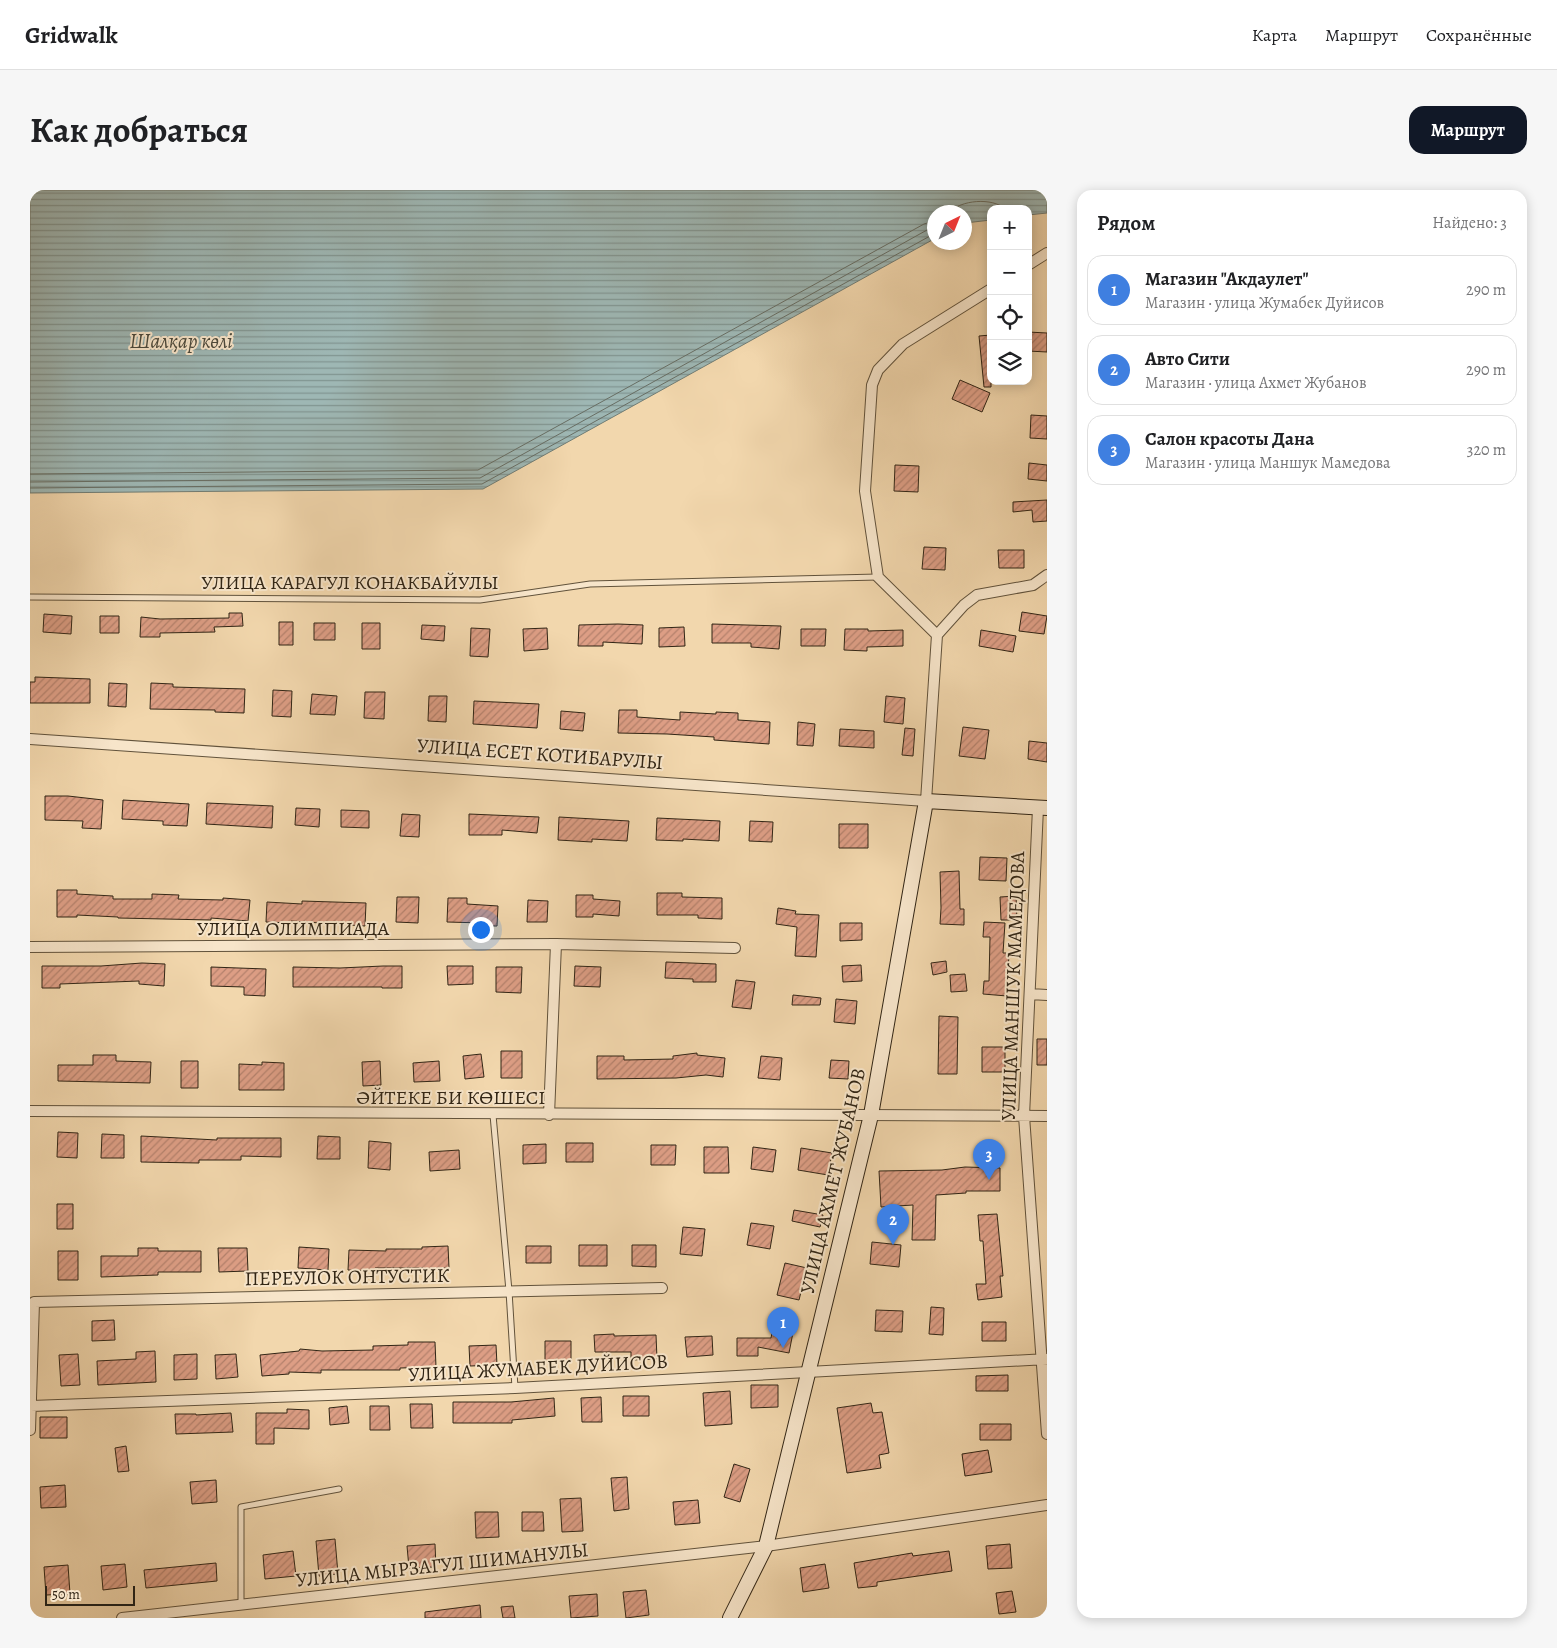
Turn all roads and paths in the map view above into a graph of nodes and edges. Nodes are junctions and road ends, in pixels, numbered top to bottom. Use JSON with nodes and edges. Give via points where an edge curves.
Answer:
{"nodes":[{"id":1,"x":1047,"y":253,"type":"edge"},
{"id":2,"x":1032,"y":262,"type":"edge"},
{"id":3,"x":987,"y":292,"type":"edge"},
{"id":4,"x":1047,"y":575,"type":"edge"},
{"id":5,"x":878,"y":577,"type":"junction"},
{"id":6,"x":30,"y":597,"type":"edge"},
{"id":7,"x":937,"y":635,"type":"junction"},
{"id":8,"x":30,"y":740,"type":"edge"},
{"id":9,"x":926,"y":801,"type":"junction"},
{"id":10,"x":1042,"y":808,"type":"edge"},
{"id":11,"x":556,"y":944,"type":"junction"},
{"id":12,"x":30,"y":947,"type":"edge"},
{"id":13,"x":734,"y":948,"type":"dead end"},
{"id":14,"x":1030,"y":994,"type":"junction"},
{"id":15,"x":1047,"y":995,"type":"edge"},
{"id":16,"x":30,"y":1111,"type":"edge"},
{"id":17,"x":493,"y":1115,"type":"junction"},
{"id":18,"x":549,"y":1115,"type":"junction"},
{"id":19,"x":871,"y":1115,"type":"junction"},
{"id":20,"x":1024,"y":1116,"type":"junction"},
{"id":21,"x":1047,"y":1116,"type":"edge"},
{"id":22,"x":662,"y":1288,"type":"dead end"},
{"id":23,"x":509,"y":1291,"type":"junction"},
{"id":24,"x":1044,"y":1359,"type":"edge"},
{"id":25,"x":809,"y":1372,"type":"junction"},
{"id":26,"x":515,"y":1388,"type":"junction"},
{"id":27,"x":31,"y":1406,"type":"edge"},
{"id":28,"x":30,"y":1430,"type":"edge"},
{"id":29,"x":1047,"y":1434,"type":"edge"},
{"id":30,"x":339,"y":1488,"type":"dead end"},
{"id":31,"x":1047,"y":1505,"type":"edge"},
{"id":32,"x":766,"y":1546,"type":"junction"},
{"id":33,"x":241,"y":1605,"type":"junction"},
{"id":34,"x":122,"y":1618,"type":"edge"},
{"id":35,"x":730,"y":1618,"type":"edge"}],
"edges":[{"from":1,"to":2,"type":"street"},
{"from":3,"to":5,"type":"street","via":[[903,344],[878,370],[872,385],[865,491]]},
{"from":4,"to":7,"type":"street","via":[[1033,584],[977,595]]},
{"from":5,"to":6,"type":"lane","name":"УЛИЦА КАРАГУЛ КОНАКБАЙУЛЫ","via":[[590,584],[480,600]]},
{"from":5,"to":7,"type":"street"},
{"from":7,"to":9,"type":"street"},
{"from":8,"to":9,"type":"street","name":"УЛИЦА ЕСЕТ КОТИБАРУЛЫ"},
{"from":9,"to":10,"type":"main road","name":"УЛИЦА ЕСЕТ КОТИБАРУЛЫ"},
{"from":9,"to":19,"type":"main road","name":"УЛИЦА АХМЕТ ЖУБАНОВ"},
{"from":10,"to":14,"type":"street","name":"УЛИЦА МАНШУК МАМЕДОВА"},
{"from":11,"to":12,"type":"street","name":"УЛИЦА ОЛИМПИАДА"},
{"from":11,"to":13,"type":"street","name":"УЛИЦА ОЛИМПИАДА"},
{"from":11,"to":18,"type":"street"},
{"from":14,"to":15,"type":"street"},
{"from":14,"to":20,"type":"street","name":"УЛИЦА МАНШУК МАМЕДОВА"},
{"from":16,"to":17,"type":"street","name":"ӘЙТЕКЕ БИ КӨШЕСІ"},
{"from":17,"to":18,"type":"street","name":"ӘЙТЕКЕ БИ КӨШЕСІ"},
{"from":17,"to":23,"type":"lane"},
{"from":18,"to":19,"type":"street","name":"ӘЙТЕКЕ БИ КӨШЕСІ"},
{"from":19,"to":20,"type":"street","name":"ӘЙТЕКЕ БИ КӨШЕСІ"},
{"from":19,"to":25,"type":"main road","name":"УЛИЦА АХМЕТ ЖУБАНОВ"},
{"from":20,"to":21,"type":"street","name":"ӘЙТЕКЕ БИ КӨШЕСІ"},
{"from":20,"to":24,"type":"street","name":"УЛИЦА МАНШУК МАМЕДОВА"},
{"from":22,"to":23,"type":"street","name":"ПЕРЕУЛОК ОНТУСТИК"},
{"from":23,"to":26,"type":"lane"},
{"from":23,"to":27,"type":"street","name":"ПЕРЕУЛОК ОНТУСТИК","via":[[34,1302]]},
{"from":24,"to":25,"type":"street","name":"УЛИЦА ЖУМАБЕК ДУЙИСОВ"},
{"from":24,"to":29,"type":"street","name":"УЛИЦА МАНШУК МАМЕДОВА"},
{"from":25,"to":26,"type":"street","name":"УЛИЦА ЖУМАБЕК ДУЙИСОВ"},
{"from":25,"to":32,"type":"main road","name":"УЛИЦА АХМЕТ ЖУБАНОВ"},
{"from":26,"to":27,"type":"street","name":"УЛИЦА ЖУМАБЕК ДУЙИСОВ"},
{"from":27,"to":28,"type":"street"},
{"from":30,"to":33,"type":"lane","via":[[241,1506]]},
{"from":31,"to":32,"type":"street","name":"УЛИЦА МЫРЗАГУЛ ШИМАНУЛЫ"},
{"from":32,"to":33,"type":"street","name":"УЛИЦА МЫРЗАГУЛ ШИМАНУЛЫ"},
{"from":32,"to":35,"type":"main road","name":"УЛИЦА АХМЕТ ЖУБАНОВ"},
{"from":33,"to":34,"type":"street","name":"УЛИЦА МЫРЗАГУЛ ШИМАНУЛЫ"}]}
